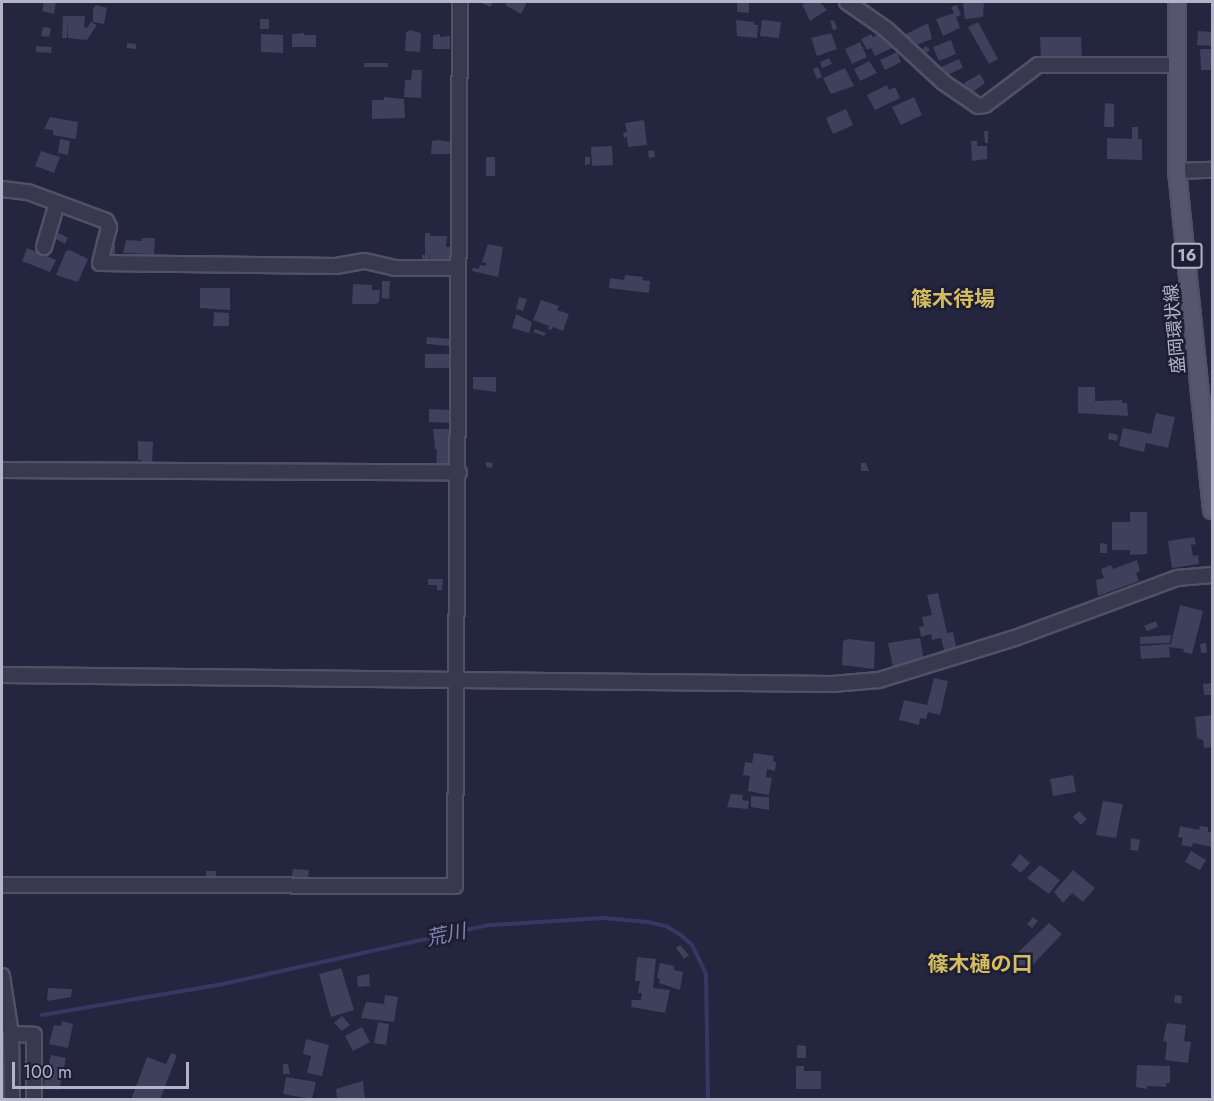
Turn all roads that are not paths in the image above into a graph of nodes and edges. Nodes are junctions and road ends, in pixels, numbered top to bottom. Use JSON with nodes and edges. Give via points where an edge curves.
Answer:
{"nodes":[{"id":1,"x":460,"y":2,"type":"edge"},
{"id":2,"x":847,"y":2,"type":"edge"},
{"id":3,"x":1177,"y":2,"type":"edge"},
{"id":4,"x":1177,"y":65,"type":"junction"},
{"id":5,"x":1212,"y":170,"type":"edge"},
{"id":6,"x":1177,"y":171,"type":"junction"},
{"id":7,"x":2,"y":189,"type":"edge"},
{"id":8,"x":57,"y":203,"type":"junction"},
{"id":9,"x":44,"y":247,"type":"dead end"},
{"id":10,"x":458,"y":268,"type":"junction"},
{"id":11,"x":2,"y":470,"type":"edge"},
{"id":12,"x":459,"y":472,"type":"junction"},
{"id":13,"x":1212,"y":499,"type":"edge"},
{"id":14,"x":1212,"y":575,"type":"edge"},
{"id":15,"x":2,"y":675,"type":"edge"},
{"id":16,"x":456,"y":679,"type":"junction"},
{"id":17,"x":2,"y":885,"type":"edge"},
{"id":18,"x":2,"y":976,"type":"edge"},
{"id":19,"x":11,"y":1034,"type":"junction"},
{"id":20,"x":12,"y":1100,"type":"edge"},
{"id":21,"x":34,"y":1100,"type":"edge"}],
"edges":[{"from":1,"to":10,"type":"street"},
{"from":2,"to":4,"type":"street","via":[[978,106],[1038,65]]},
{"from":3,"to":4,"type":"main road","name":"盛岡環状線","number":"16"},
{"from":4,"to":6,"type":"main road","name":"盛岡環状線","number":"16"},
{"from":5,"to":6,"type":"street"},
{"from":6,"to":13,"type":"main road","name":"盛岡環状線","number":"16"},
{"from":7,"to":8,"type":"street","via":[[28,192]]},
{"from":8,"to":9,"type":"street"},
{"from":8,"to":10,"type":"street","via":[[106,221],[109,227],[100,263],[336,266],[364,261],[395,268]]},
{"from":10,"to":12,"type":"street"},
{"from":11,"to":12,"type":"street"},
{"from":12,"to":16,"type":"street"},
{"from":14,"to":16,"type":"street","via":[[1177,578],[1015,638],[879,680],[832,684]]},
{"from":15,"to":16,"type":"street"},
{"from":16,"to":17,"type":"street","via":[[455,886]]},
{"from":18,"to":19,"type":"street"},
{"from":19,"to":20,"type":"street"},
{"from":19,"to":21,"type":"street","via":[[34,1035]]}]}
